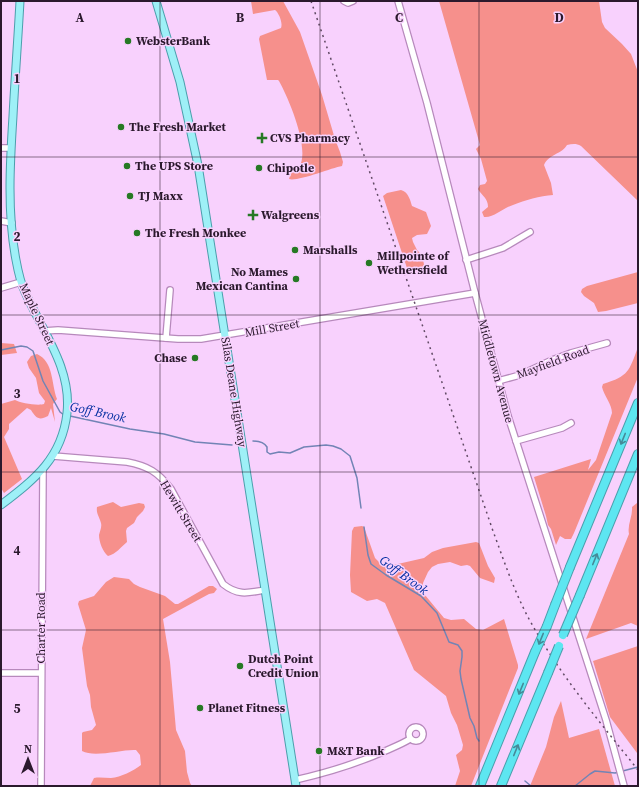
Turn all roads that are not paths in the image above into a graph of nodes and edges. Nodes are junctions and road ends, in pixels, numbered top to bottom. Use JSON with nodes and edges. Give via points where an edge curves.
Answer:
{"nodes":[{"id":1,"x":20,"y":1,"type":"edge"},
{"id":2,"x":156,"y":1,"type":"edge"},
{"id":3,"x":344,"y":1,"type":"edge"},
{"id":4,"x":353,"y":1,"type":"edge"},
{"id":5,"x":398,"y":1,"type":"edge"},
{"id":6,"x":1,"y":148,"type":"edge"},
{"id":7,"x":11,"y":148,"type":"junction"},
{"id":8,"x":1,"y":221,"type":"edge"},
{"id":9,"x":12,"y":223,"type":"junction"},
{"id":10,"x":530,"y":232,"type":"dead end"},
{"id":11,"x":466,"y":260,"type":"junction"},
{"id":12,"x":21,"y":282,"type":"junction"},
{"id":13,"x":1,"y":288,"type":"edge"},
{"id":14,"x":170,"y":290,"type":"dead end"},
{"id":15,"x":475,"y":293,"type":"junction"},
{"id":16,"x":44,"y":330,"type":"junction"},
{"id":17,"x":225,"y":335,"type":"junction"},
{"id":18,"x":166,"y":338,"type":"junction"},
{"id":19,"x":607,"y":343,"type":"dead end"},
{"id":20,"x":498,"y":381,"type":"junction"},
{"id":21,"x":638,"y":403,"type":"edge"},
{"id":22,"x":571,"y":423,"type":"dead end"},
{"id":23,"x":516,"y":441,"type":"junction"},
{"id":24,"x":638,"y":454,"type":"edge"},
{"id":25,"x":53,"y":456,"type":"junction"},
{"id":26,"x":43,"y":470,"type":"junction"},
{"id":27,"x":1,"y":505,"type":"edge"},
{"id":28,"x":265,"y":590,"type":"junction"},
{"id":29,"x":1,"y":673,"type":"edge"},
{"id":30,"x":41,"y":673,"type":"junction"},
{"id":31,"x":410,"y":739,"type":"dead end"},
{"id":32,"x":296,"y":783,"type":"edge"},
{"id":33,"x":41,"y":786,"type":"edge"},
{"id":34,"x":480,"y":786,"type":"edge"},
{"id":35,"x":502,"y":786,"type":"edge"},
{"id":36,"x":624,"y":786,"type":"edge"}],
"edges":[{"from":1,"to":7,"type":"main road","name":"Maple Street"},
{"from":2,"to":17,"type":"main road","name":"Silas Deane Highway","via":[[176,67],[192,134]]},
{"from":3,"to":4,"type":"street"},
{"from":5,"to":11,"type":"street","name":"Middletown Avenue","via":[[428,103]]},
{"from":6,"to":7,"type":"street"},
{"from":7,"to":9,"type":"main road","name":"Maple Street"},
{"from":8,"to":9,"type":"street"},
{"from":9,"to":12,"type":"main road","name":"Maple Street"},
{"from":10,"to":11,"type":"street","via":[[503,248]]},
{"from":11,"to":15,"type":"street","name":"Middletown Avenue"},
{"from":12,"to":13,"type":"street"},
{"from":12,"to":16,"type":"main road","name":"Maple Street"},
{"from":14,"to":18,"type":"street"},
{"from":15,"to":17,"type":"street","name":"Mill Street"},
{"from":15,"to":20,"type":"street","name":"Middletown Avenue"},
{"from":16,"to":18,"type":"street","name":"Mill Street"},
{"from":16,"to":25,"type":"main road","name":"Maple Street","via":[[59,360],[67,388],[63,431]]},
{"from":17,"to":18,"type":"street","name":"Mill Street","via":[[190,339]]},
{"from":17,"to":28,"type":"main road","name":"Silas Deane Highway"},
{"from":19,"to":20,"type":"street","name":"Mayfield Road","via":[[572,353],[520,375]]},
{"from":20,"to":23,"type":"street","name":"Middletown Avenue"},
{"from":21,"to":34,"type":"highway","one_way":true,"bridge":true},
{"from":22,"to":23,"type":"street"},
{"from":23,"to":36,"type":"street","name":"Middletown Avenue","via":[[611,735]]},
{"from":35,"to":24,"type":"highway","one_way":true,"bridge":true},
{"from":25,"to":26,"type":"main road","name":"Maple Street"},
{"from":25,"to":28,"type":"street","name":"Hewitt Street","via":[[127,462],[151,469],[170,489],[223,584],[240,593]]},
{"from":26,"to":27,"type":"main road","name":"Maple Street"},
{"from":26,"to":30,"type":"street","name":"Charter Road"},
{"from":28,"to":32,"type":"main road","name":"Silas Deane Highway"},
{"from":29,"to":30,"type":"street"},
{"from":30,"to":33,"type":"street","name":"Charter Road"},
{"from":31,"to":32,"type":"street","via":[[350,765]]}]}
